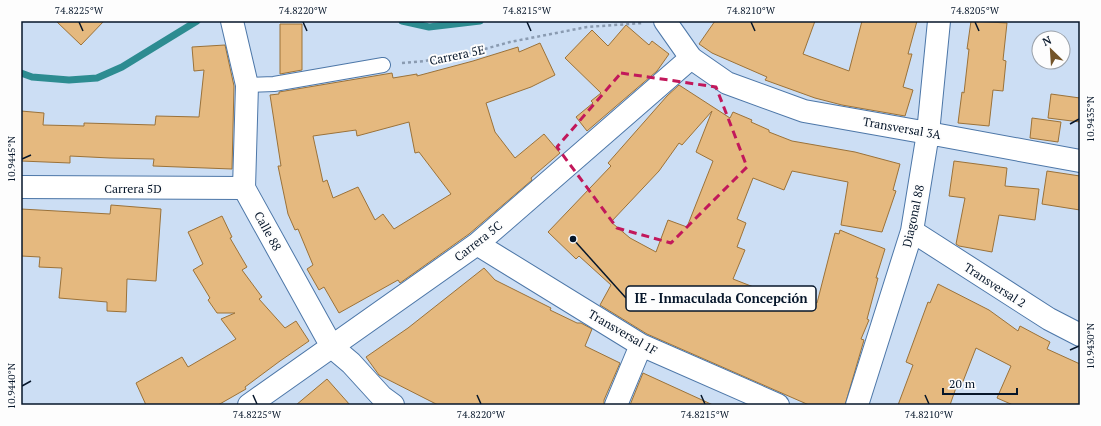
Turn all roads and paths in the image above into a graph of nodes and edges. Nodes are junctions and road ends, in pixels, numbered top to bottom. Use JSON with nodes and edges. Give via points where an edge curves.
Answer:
{"nodes":[{"id":1,"x":939,"y":21,"type":"edge"},
{"id":2,"x":665,"y":22,"type":"edge"},
{"id":3,"x":233,"y":25,"type":"edge"},
{"id":4,"x":691,"y":58,"type":"junction"},
{"id":5,"x":383,"y":65,"type":"joint"},
{"id":6,"x":247,"y":85,"type":"junction"},
{"id":7,"x":928,"y":133,"type":"junction"},
{"id":8,"x":1080,"y":162,"type":"edge"},
{"id":9,"x":21,"y":188,"type":"edge"},
{"id":10,"x":244,"y":188,"type":"junction"},
{"id":11,"x":912,"y":231,"type":"junction"},
{"id":12,"x":477,"y":244,"type":"junction"},
{"id":13,"x":1080,"y":335,"type":"edge"},
{"id":14,"x":641,"y":345,"type":"junction"},
{"id":15,"x":332,"y":347,"type":"junction"},
{"id":16,"x":249,"y":405,"type":"edge"},
{"id":17,"x":393,"y":405,"type":"edge"},
{"id":18,"x":616,"y":405,"type":"edge"},
{"id":19,"x":778,"y":405,"type":"edge"},
{"id":20,"x":858,"y":405,"type":"edge"}],
"edges":[{"from":1,"to":7,"type":"street","name":"Diagonal 88"},
{"from":2,"to":4,"type":"street","name":"Transversal 3A"},
{"from":2,"to":5,"type":"path","name":"Carrera 5E","via":[[586,27],[510,42],[470,54]]},
{"from":3,"to":6,"type":"street"},
{"from":4,"to":7,"type":"street","name":"Transversal 3A","via":[[727,83],[804,111]]},
{"from":4,"to":12,"type":"street","name":"Carrera 5C"},
{"from":5,"to":6,"type":"lane","via":[[274,84]]},
{"from":6,"to":10,"type":"street"},
{"from":7,"to":8,"type":"street","name":"Transversal 3A"},
{"from":7,"to":11,"type":"street","name":"Diagonal 88"},
{"from":9,"to":10,"type":"street","name":"Carrera 5D"},
{"from":10,"to":15,"type":"street","name":"Calle 88"},
{"from":11,"to":13,"type":"street","name":"Transversal 2","via":[[1049,320]]},
{"from":11,"to":20,"type":"street","name":"Diagonal 88"},
{"from":12,"to":14,"type":"street","name":"Transversal 1F"},
{"from":12,"to":15,"type":"street","name":"Carrera 5C"},
{"from":14,"to":18,"type":"street"},
{"from":14,"to":19,"type":"street","name":"Transversal 1F"},
{"from":15,"to":16,"type":"street","name":"Carrera 5C"},
{"from":15,"to":17,"type":"street","name":"Calle 88"}]}
